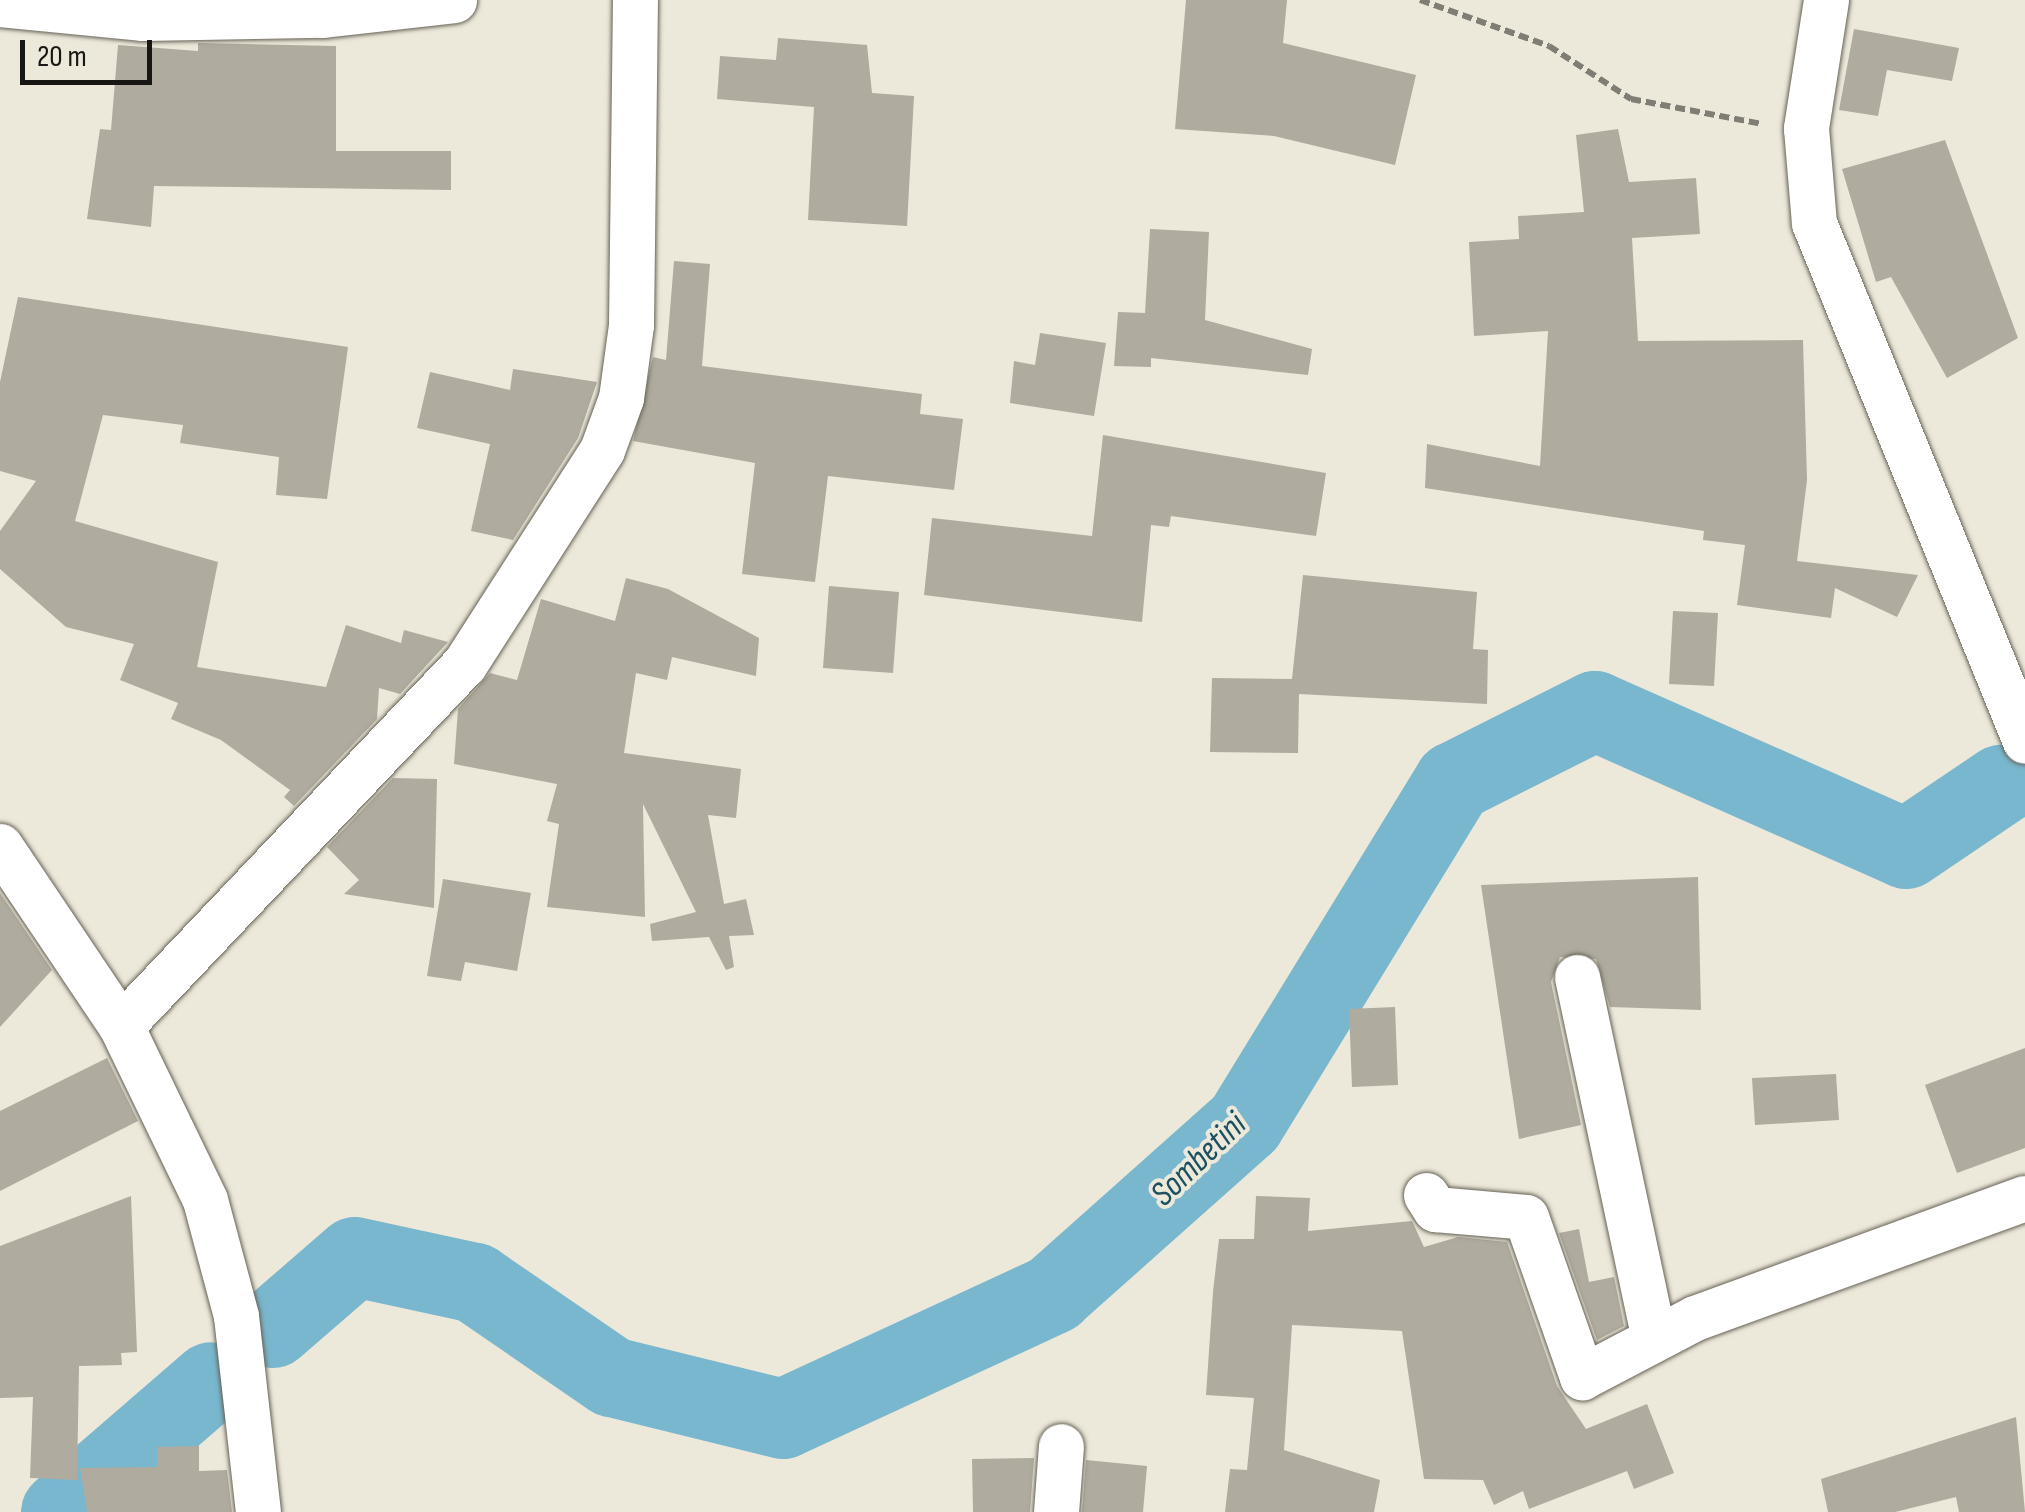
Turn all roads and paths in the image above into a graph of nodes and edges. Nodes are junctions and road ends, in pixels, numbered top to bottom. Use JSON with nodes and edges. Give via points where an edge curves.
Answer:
{"nodes":[{"id":1,"x":454,"y":0,"type":"edge"},
{"id":2,"x":635,"y":0,"type":"edge"},
{"id":3,"x":1420,"y":0,"type":"edge"},
{"id":4,"x":1826,"y":0,"type":"edge"},
{"id":5,"x":0,"y":4,"type":"edge"},
{"id":6,"x":1806,"y":128,"type":"junction"},
{"id":7,"x":2025,"y":741,"type":"edge"},
{"id":8,"x":0,"y":846,"type":"edge"},
{"id":9,"x":1577,"y":977,"type":"dead end"},
{"id":10,"x":121,"y":1026,"type":"junction"},
{"id":11,"x":1426,"y":1195,"type":"dead end"},
{"id":12,"x":2025,"y":1198,"type":"edge"},
{"id":13,"x":1653,"y":1336,"type":"junction"},
{"id":14,"x":1061,"y":1446,"type":"dead end"},
{"id":15,"x":258,"y":1512,"type":"edge"},
{"id":16,"x":1056,"y":1512,"type":"edge"}],
"edges":[{"from":1,"to":5,"type":"street","via":[[144,18]]},
{"from":2,"to":10,"type":"street","via":[[631,324],[621,398],[602,450],[558,531],[464,665]]},
{"from":3,"to":6,"type":"path","via":[[1548,46],[1630,99]]},
{"from":4,"to":6,"type":"street"},
{"from":6,"to":7,"type":"street","via":[[1830,278],[1898,412]]},
{"from":8,"to":10,"type":"street"},
{"from":9,"to":13,"type":"street"},
{"from":10,"to":15,"type":"street","via":[[205,1200],[236,1316]]},
{"from":11,"to":13,"type":"street","via":[[1435,1209],[1526,1217],[1582,1378]]},
{"from":12,"to":13,"type":"street"},
{"from":14,"to":16,"type":"street"}]}
